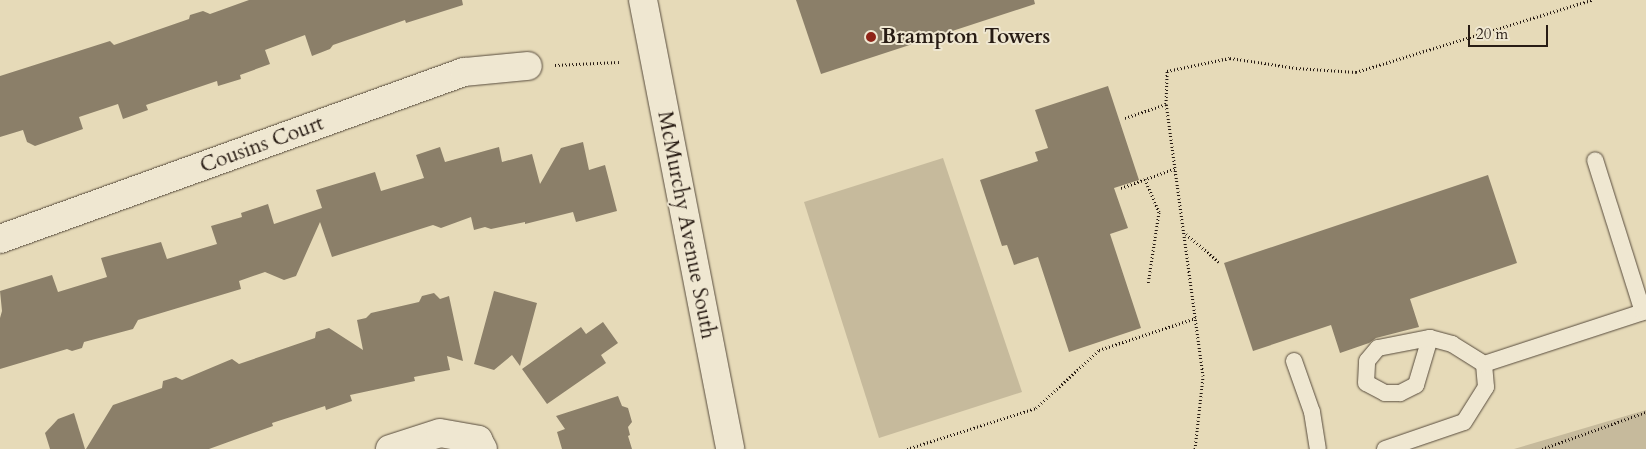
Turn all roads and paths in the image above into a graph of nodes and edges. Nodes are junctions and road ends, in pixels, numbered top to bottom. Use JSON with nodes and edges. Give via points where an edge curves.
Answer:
{"nodes":[{"id":1,"x":643,"y":0,"type":"edge"},
{"id":2,"x":1592,"y":0,"type":"edge"},
{"id":3,"x":619,"y":62,"type":"dead end"},
{"id":4,"x":528,"y":66,"type":"joint"},
{"id":5,"x":1166,"y":104,"type":"junction"},
{"id":6,"x":1125,"y":118,"type":"dead end"},
{"id":7,"x":1596,"y":160,"type":"dead end"},
{"id":8,"x":1176,"y":168,"type":"junction"},
{"id":9,"x":1145,"y":179,"type":"junction"},
{"id":10,"x":1121,"y":188,"type":"dead end"},
{"id":11,"x":1185,"y":234,"type":"junction"},
{"id":12,"x":0,"y":238,"type":"edge"},
{"id":13,"x":1219,"y":262,"type":"dead end"},
{"id":14,"x":1148,"y":284,"type":"dead end"},
{"id":15,"x":1196,"y":318,"type":"junction"},
{"id":16,"x":1430,"y":338,"type":"dead end"},
{"id":17,"x":1294,"y":361,"type":"dead end"},
{"id":18,"x":1484,"y":364,"type":"junction"},
{"id":19,"x":1646,"y":412,"type":"edge"},
{"id":20,"x":390,"y":449,"type":"edge"},
{"id":21,"x":484,"y":449,"type":"edge"},
{"id":22,"x":730,"y":449,"type":"edge"},
{"id":23,"x":907,"y":449,"type":"edge"},
{"id":24,"x":1195,"y":449,"type":"edge"},
{"id":25,"x":1318,"y":449,"type":"edge"},
{"id":26,"x":1385,"y":449,"type":"edge"},
{"id":27,"x":1542,"y":449,"type":"edge"}],
"edges":[{"from":1,"to":22,"type":"street","name":"McMurchy Avenue South"},
{"from":2,"to":5,"type":"path","via":[[1356,72],[1296,68],[1230,58],[1167,71]]},
{"from":3,"to":4,"type":"path"},
{"from":4,"to":12,"type":"street","name":"Cousins Court","via":[[464,72]]},
{"from":5,"to":6,"type":"path"},
{"from":5,"to":8,"type":"path"},
{"from":7,"to":18,"type":"lane","via":[[1643,312]]},
{"from":8,"to":9,"type":"path"},
{"from":8,"to":11,"type":"path"},
{"from":9,"to":10,"type":"path"},
{"from":9,"to":14,"type":"path","via":[[1160,212]]},
{"from":11,"to":13,"type":"path"},
{"from":11,"to":15,"type":"path"},
{"from":15,"to":23,"type":"path","via":[[1099,350],[1036,408]]},
{"from":15,"to":24,"type":"path","via":[[1203,376]]},
{"from":16,"to":18,"type":"lane","via":[[1452,344]]},
{"from":17,"to":25,"type":"lane","via":[[1312,412]]},
{"from":18,"to":26,"type":"lane","via":[[1486,388],[1464,422]]},
{"from":19,"to":27,"type":"path"},
{"from":20,"to":21,"type":"street","via":[[440,433],[478,440]]}]}
